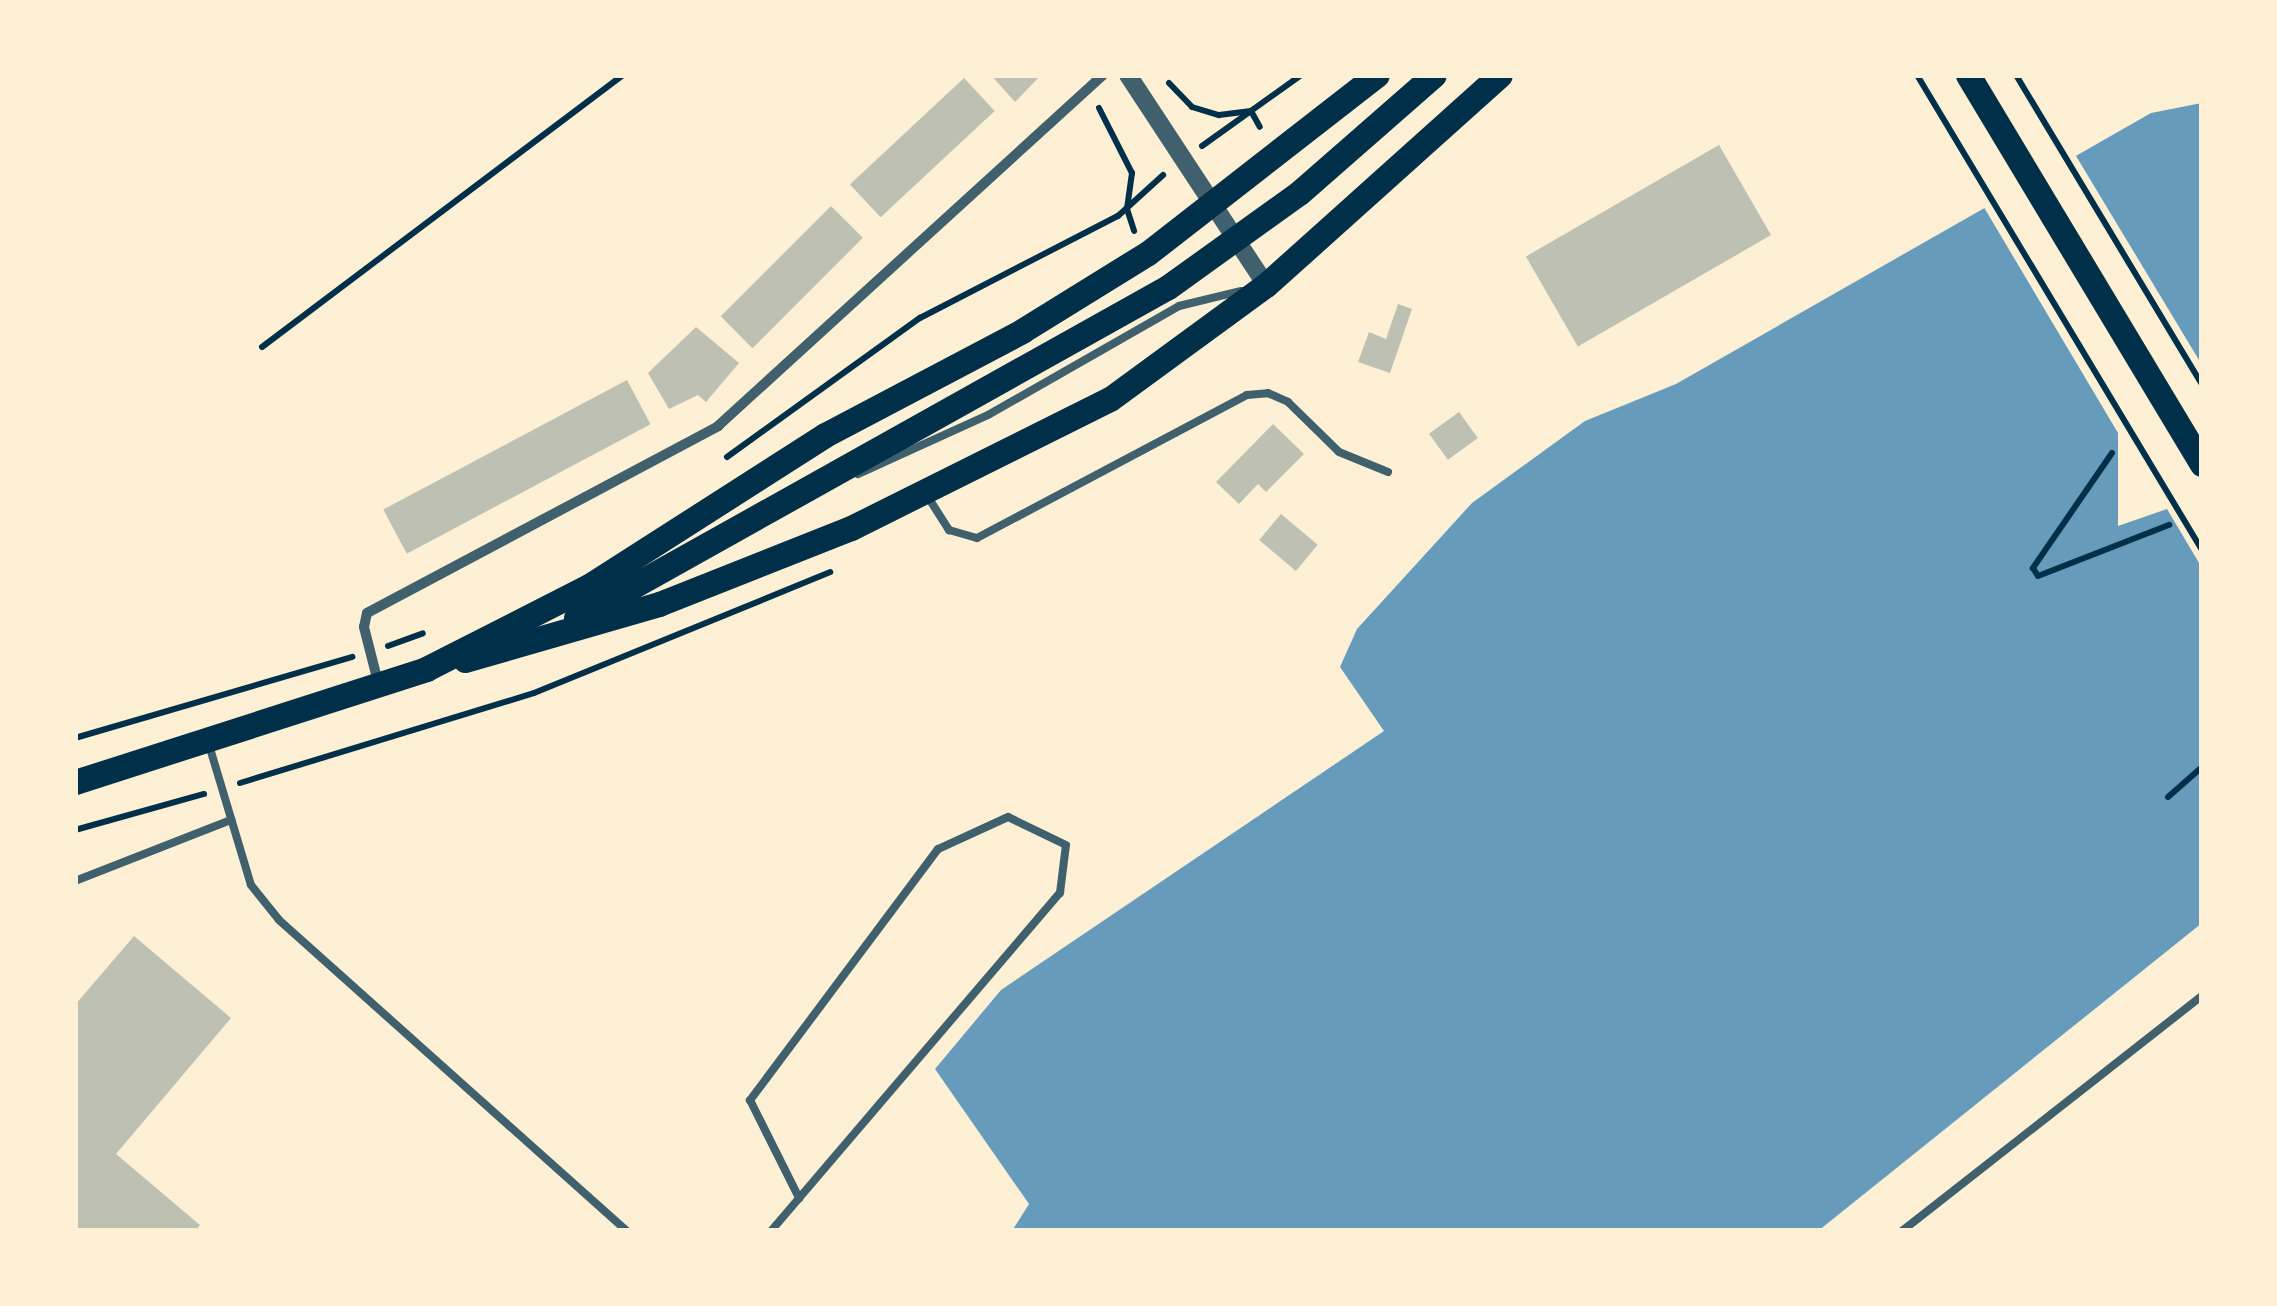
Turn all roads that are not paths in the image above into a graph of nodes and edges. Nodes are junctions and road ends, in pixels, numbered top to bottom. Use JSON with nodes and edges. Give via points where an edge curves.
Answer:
{"nodes":[{"id":1,"x":1103,"y":75,"type":"edge"},
{"id":2,"x":1128,"y":75,"type":"edge"},
{"id":3,"x":1377,"y":75,"type":"edge"},
{"id":4,"x":1434,"y":75,"type":"edge"},
{"id":5,"x":1500,"y":75,"type":"edge"},
{"id":6,"x":1968,"y":75,"type":"edge"},
{"id":7,"x":1214,"y":204,"type":"junction"},
{"id":8,"x":1238,"y":240,"type":"junction"},
{"id":9,"x":1266,"y":285,"type":"junction"},
{"id":10,"x":2202,"y":464,"type":"edge"},
{"id":11,"x":1388,"y":472,"type":"dead end"},
{"id":12,"x":926,"y":494,"type":"junction"},
{"id":13,"x":740,"y":526,"type":"junction"},
{"id":14,"x":551,"y":633,"type":"junction"},
{"id":15,"x":426,"y":669,"type":"junction"},
{"id":16,"x":379,"y":687,"type":"junction"},
{"id":17,"x":208,"y":741,"type":"junction"},
{"id":18,"x":75,"y":782,"type":"edge"},
{"id":19,"x":231,"y":820,"type":"junction"},
{"id":20,"x":75,"y":881,"type":"edge"},
{"id":21,"x":2202,"y":996,"type":"edge"},
{"id":22,"x":799,"y":1198,"type":"junction"},
{"id":23,"x":627,"y":1231,"type":"edge"},
{"id":24,"x":771,"y":1231,"type":"edge"},
{"id":25,"x":1902,"y":1231,"type":"edge"}],
"edges":[{"from":1,"to":16,"type":"street","via":[[718,426],[367,613],[364,627]]},
{"from":2,"to":7,"type":"street"},
{"from":3,"to":7,"type":"main road"},
{"from":4,"to":8,"type":"main road"},
{"from":5,"to":9,"type":"main road"},
{"from":6,"to":10,"type":"main road"},
{"from":7,"to":8,"type":"street"},
{"from":7,"to":15,"type":"main road","via":[[1022,331],[825,434],[589,586]]},
{"from":8,"to":9,"type":"street"},
{"from":8,"to":13,"type":"main road","via":[[1124,312]]},
{"from":9,"to":12,"type":"main road","via":[[1110,399]]},
{"from":9,"to":13,"type":"lane","via":[[1179,306],[988,415]]},
{"from":11,"to":12,"type":"lane","via":[[1340,452],[1288,402],[1268,393],[1247,395],[977,538],[949,530]]},
{"from":12,"to":14,"type":"main road","via":[[659,604]]},
{"from":13,"to":14,"type":"main road"},
{"from":14,"to":15,"type":"main road"},
{"from":15,"to":16,"type":"main road"},
{"from":16,"to":17,"type":"main road"},
{"from":17,"to":18,"type":"main road"},
{"from":17,"to":19,"type":"lane"},
{"from":19,"to":20,"type":"lane"},
{"from":19,"to":23,"type":"lane","via":[[250,885],[279,920]]},
{"from":21,"to":25,"type":"lane"},
{"from":22,"to":22,"type":"lane","via":[[1060,892],[1066,844],[1008,817],[938,849],[914,880],[750,1100]]},
{"from":22,"to":24,"type":"lane"}]}
